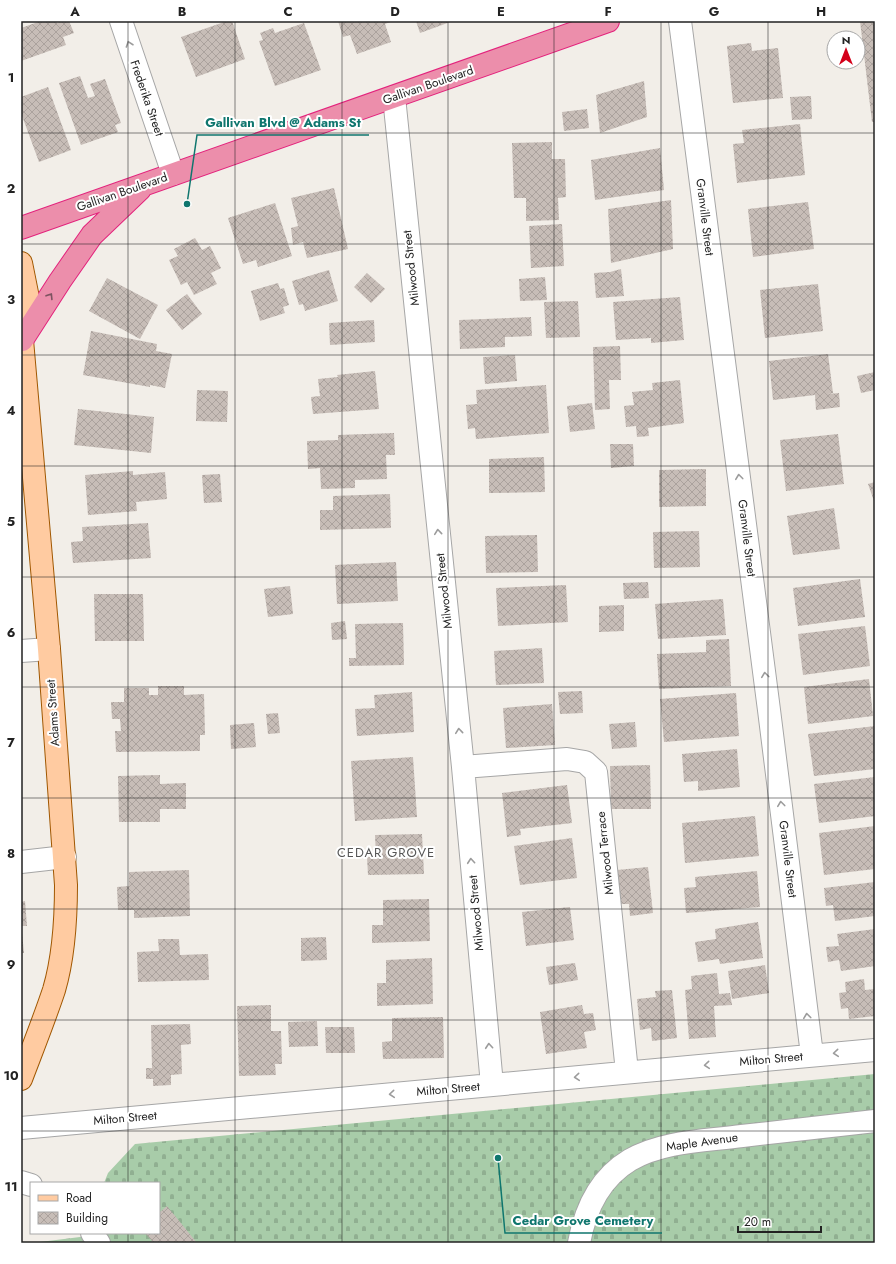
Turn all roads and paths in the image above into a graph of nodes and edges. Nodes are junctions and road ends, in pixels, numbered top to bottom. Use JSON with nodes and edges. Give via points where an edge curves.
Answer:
{"nodes":[{"id":1,"x":121,"y":21,"type":"edge"},
{"id":2,"x":608,"y":21,"type":"edge"},
{"id":3,"x":680,"y":21,"type":"edge"},
{"id":4,"x":394,"y":97,"type":"junction"},
{"id":5,"x":173,"y":174,"type":"junction"},
{"id":6,"x":145,"y":184,"type":"junction"},
{"id":7,"x":21,"y":228,"type":"edge"},
{"id":8,"x":21,"y":262,"type":"edge"},
{"id":9,"x":21,"y":340,"type":"edge"},
{"id":10,"x":49,"y":649,"type":"junction"},
{"id":11,"x":21,"y":652,"type":"edge"},
{"id":12,"x":463,"y":767,"type":"junction"},
{"id":13,"x":65,"y":858,"type":"junction"},
{"id":14,"x":21,"y":862,"type":"edge"},
{"id":15,"x":875,"y":1050,"type":"edge"},
{"id":16,"x":812,"y":1055,"type":"junction"},
{"id":17,"x":627,"y":1072,"type":"junction"},
{"id":18,"x":21,"y":1079,"type":"edge"},
{"id":19,"x":492,"y":1085,"type":"junction"},
{"id":20,"x":875,"y":1121,"type":"edge"},
{"id":21,"x":21,"y":1128,"type":"edge"},
{"id":22,"x":93,"y":1234,"type":"edge"},
{"id":23,"x":99,"y":1243,"type":"edge"},
{"id":24,"x":579,"y":1243,"type":"edge"}],
"edges":[{"from":5,"to":1,"type":"street","name":"Frederika Street","one_way":true},
{"from":2,"to":4,"type":"highway","name":"Gallivan Boulevard"},
{"from":16,"to":3,"type":"street","name":"Granville Street","one_way":true},
{"from":4,"to":5,"type":"highway","name":"Gallivan Boulevard"},
{"from":12,"to":4,"type":"street","name":"Milwood Street","one_way":true},
{"from":5,"to":6,"type":"highway","name":"Gallivan Boulevard"},
{"from":6,"to":7,"type":"highway","name":"Gallivan Boulevard"},
{"from":9,"to":6,"type":"highway","one_way":true,"via":[[92,235]]},
{"from":8,"to":9,"type":"main road","name":"Adams Street","via":[[29,303]]},
{"from":9,"to":10,"type":"main road","name":"Adams Street"},
{"from":10,"to":11,"type":"street"},
{"from":10,"to":13,"type":"main road","name":"Adams Street"},
{"from":12,"to":17,"type":"street","name":"Milwood Terrace","via":[[568,759],[585,762],[596,772]]},
{"from":19,"to":12,"type":"street","name":"Milwood Street","one_way":true},
{"from":13,"to":14,"type":"street"},
{"from":13,"to":18,"type":"main road","name":"Adams Street","via":[[66,910],[60,965],[54,990]]},
{"from":15,"to":16,"type":"street","name":"Milton Street","one_way":true},
{"from":16,"to":17,"type":"street","name":"Milton Street","one_way":true},
{"from":17,"to":19,"type":"street","name":"Milton Street","one_way":true},
{"from":19,"to":21,"type":"street","name":"Milton Street","one_way":true},
{"from":20,"to":24,"type":"street","name":"Maple Avenue","via":[[692,1142],[644,1153],[616,1171],[597,1193],[584,1221]]},
{"from":22,"to":23,"type":"street"}]}
